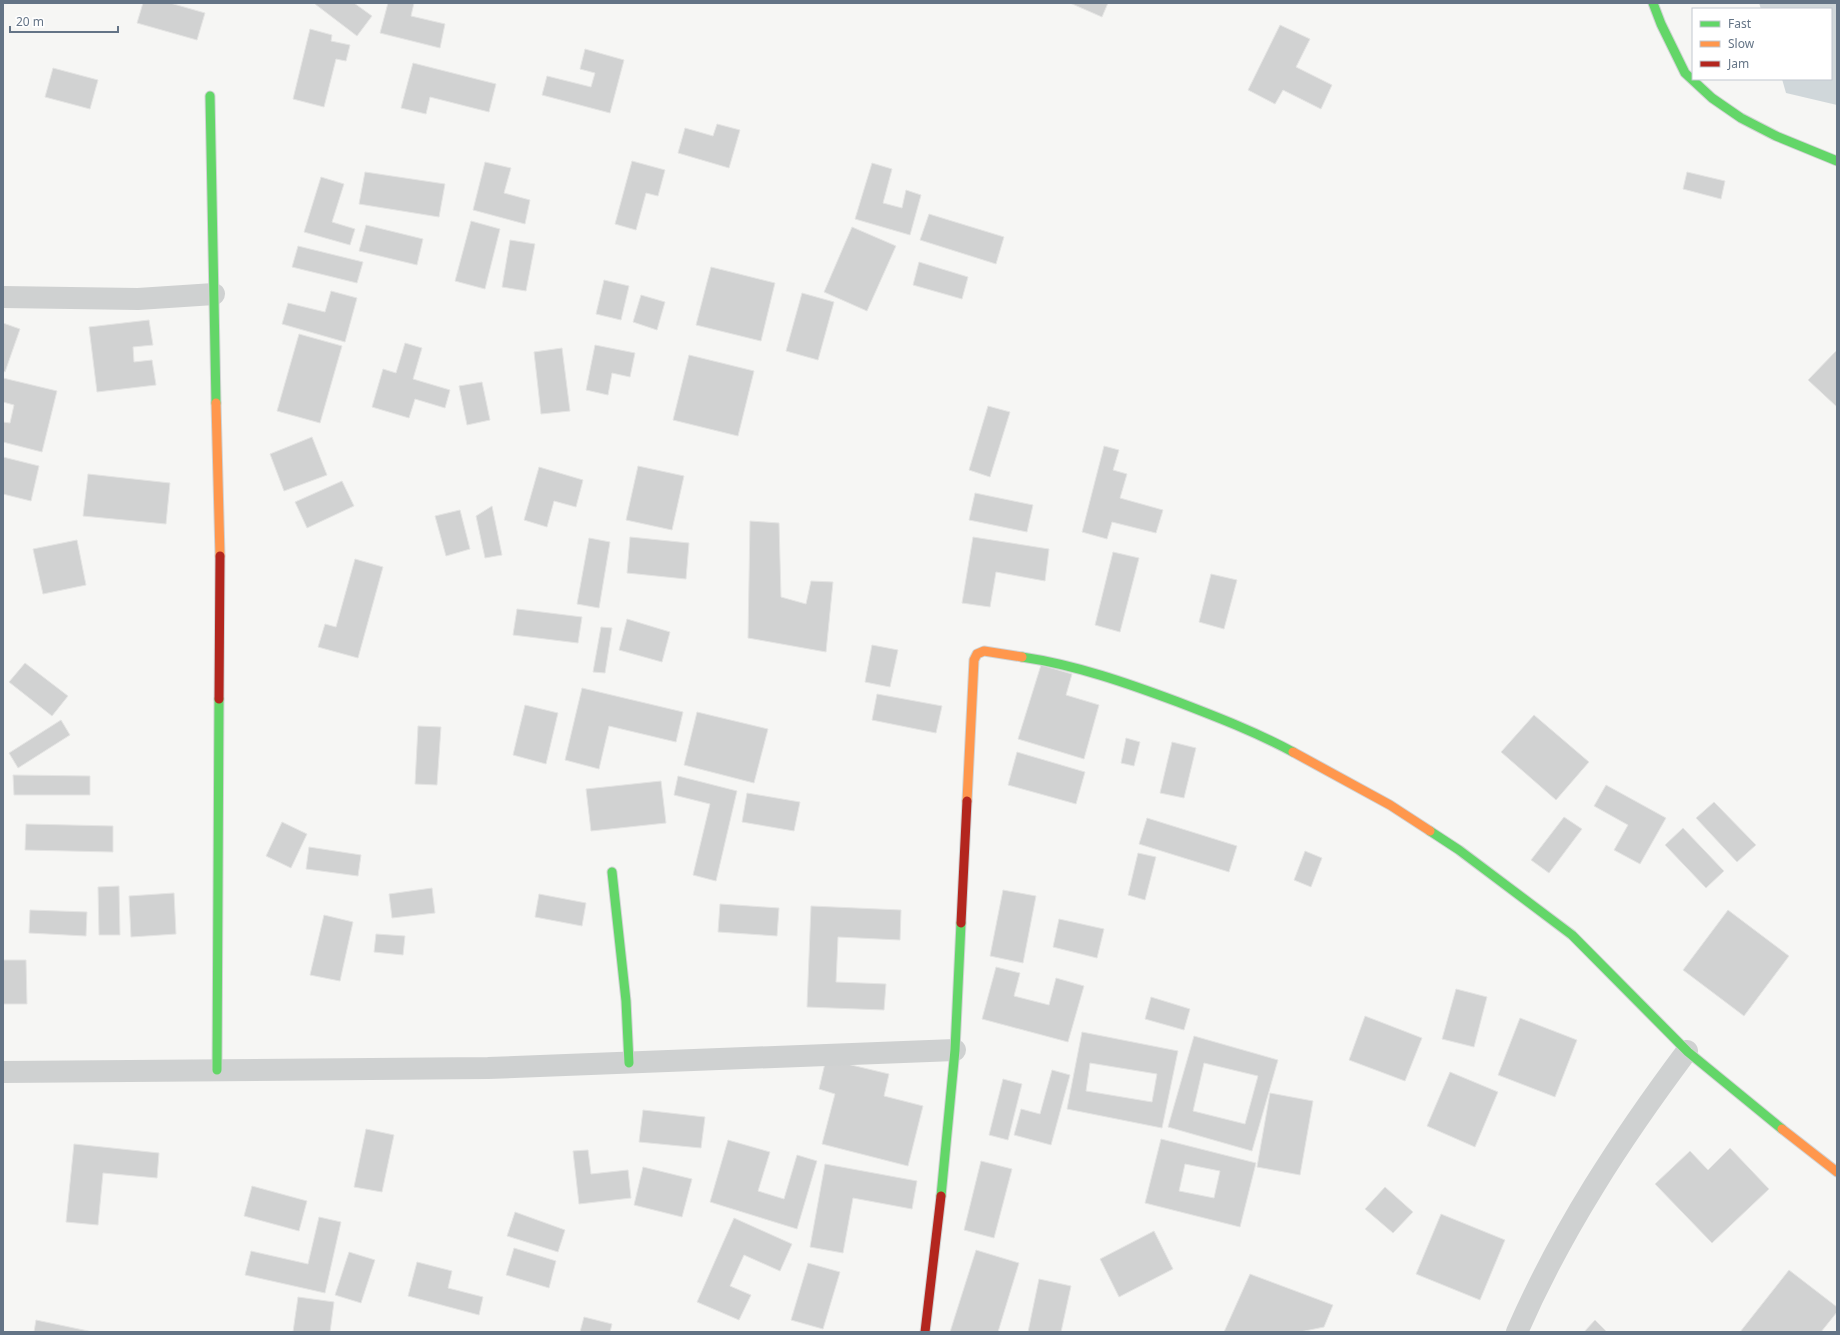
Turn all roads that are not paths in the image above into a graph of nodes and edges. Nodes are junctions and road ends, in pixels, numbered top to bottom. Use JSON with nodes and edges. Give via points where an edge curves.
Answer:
{"nodes":[{"id":1,"x":1653,"y":3,"type":"edge"},
{"id":2,"x":1692,"y":79,"type":"edge"},
{"id":3,"x":1693,"y":80,"type":"edge"},
{"id":4,"x":210,"y":96,"type":"dead end"},
{"id":5,"x":1837,"y":161,"type":"edge"},
{"id":6,"x":214,"y":294,"type":"junction"},
{"id":7,"x":3,"y":297,"type":"edge"},
{"id":8,"x":612,"y":872,"type":"dead end"},
{"id":9,"x":955,"y":1050,"type":"junction"},
{"id":10,"x":1687,"y":1051,"type":"junction"},
{"id":11,"x":629,"y":1062,"type":"junction"},
{"id":12,"x":217,"y":1070,"type":"junction"},
{"id":13,"x":3,"y":1072,"type":"edge"},
{"id":14,"x":1837,"y":1172,"type":"edge"},
{"id":15,"x":925,"y":1332,"type":"edge"},
{"id":16,"x":1517,"y":1332,"type":"edge"}],
"edges":[{"from":1,"to":2,"type":"street","via":[[1685,73]]},
{"from":3,"to":5,"type":"street","via":[[1712,98],[1742,118],[1776,136]]},
{"from":4,"to":6,"type":"street"},
{"from":6,"to":7,"type":"street","via":[[138,299]]},
{"from":6,"to":12,"type":"street","via":[[220,573]]},
{"from":8,"to":11,"type":"street","via":[[626,1000]]},
{"from":9,"to":10,"type":"street","via":[[972,682],[974,660],[977,654],[984,651],[1085,670],[1158,695],[1245,729],[1390,805],[1459,850],[1572,936]]},
{"from":9,"to":11,"type":"street"},
{"from":9,"to":15,"type":"street"},
{"from":10,"to":14,"type":"street"},
{"from":10,"to":16,"type":"street","via":[[1644,1108],[1578,1210]]},
{"from":11,"to":12,"type":"street","via":[[488,1068]]},
{"from":12,"to":13,"type":"street"}]}
